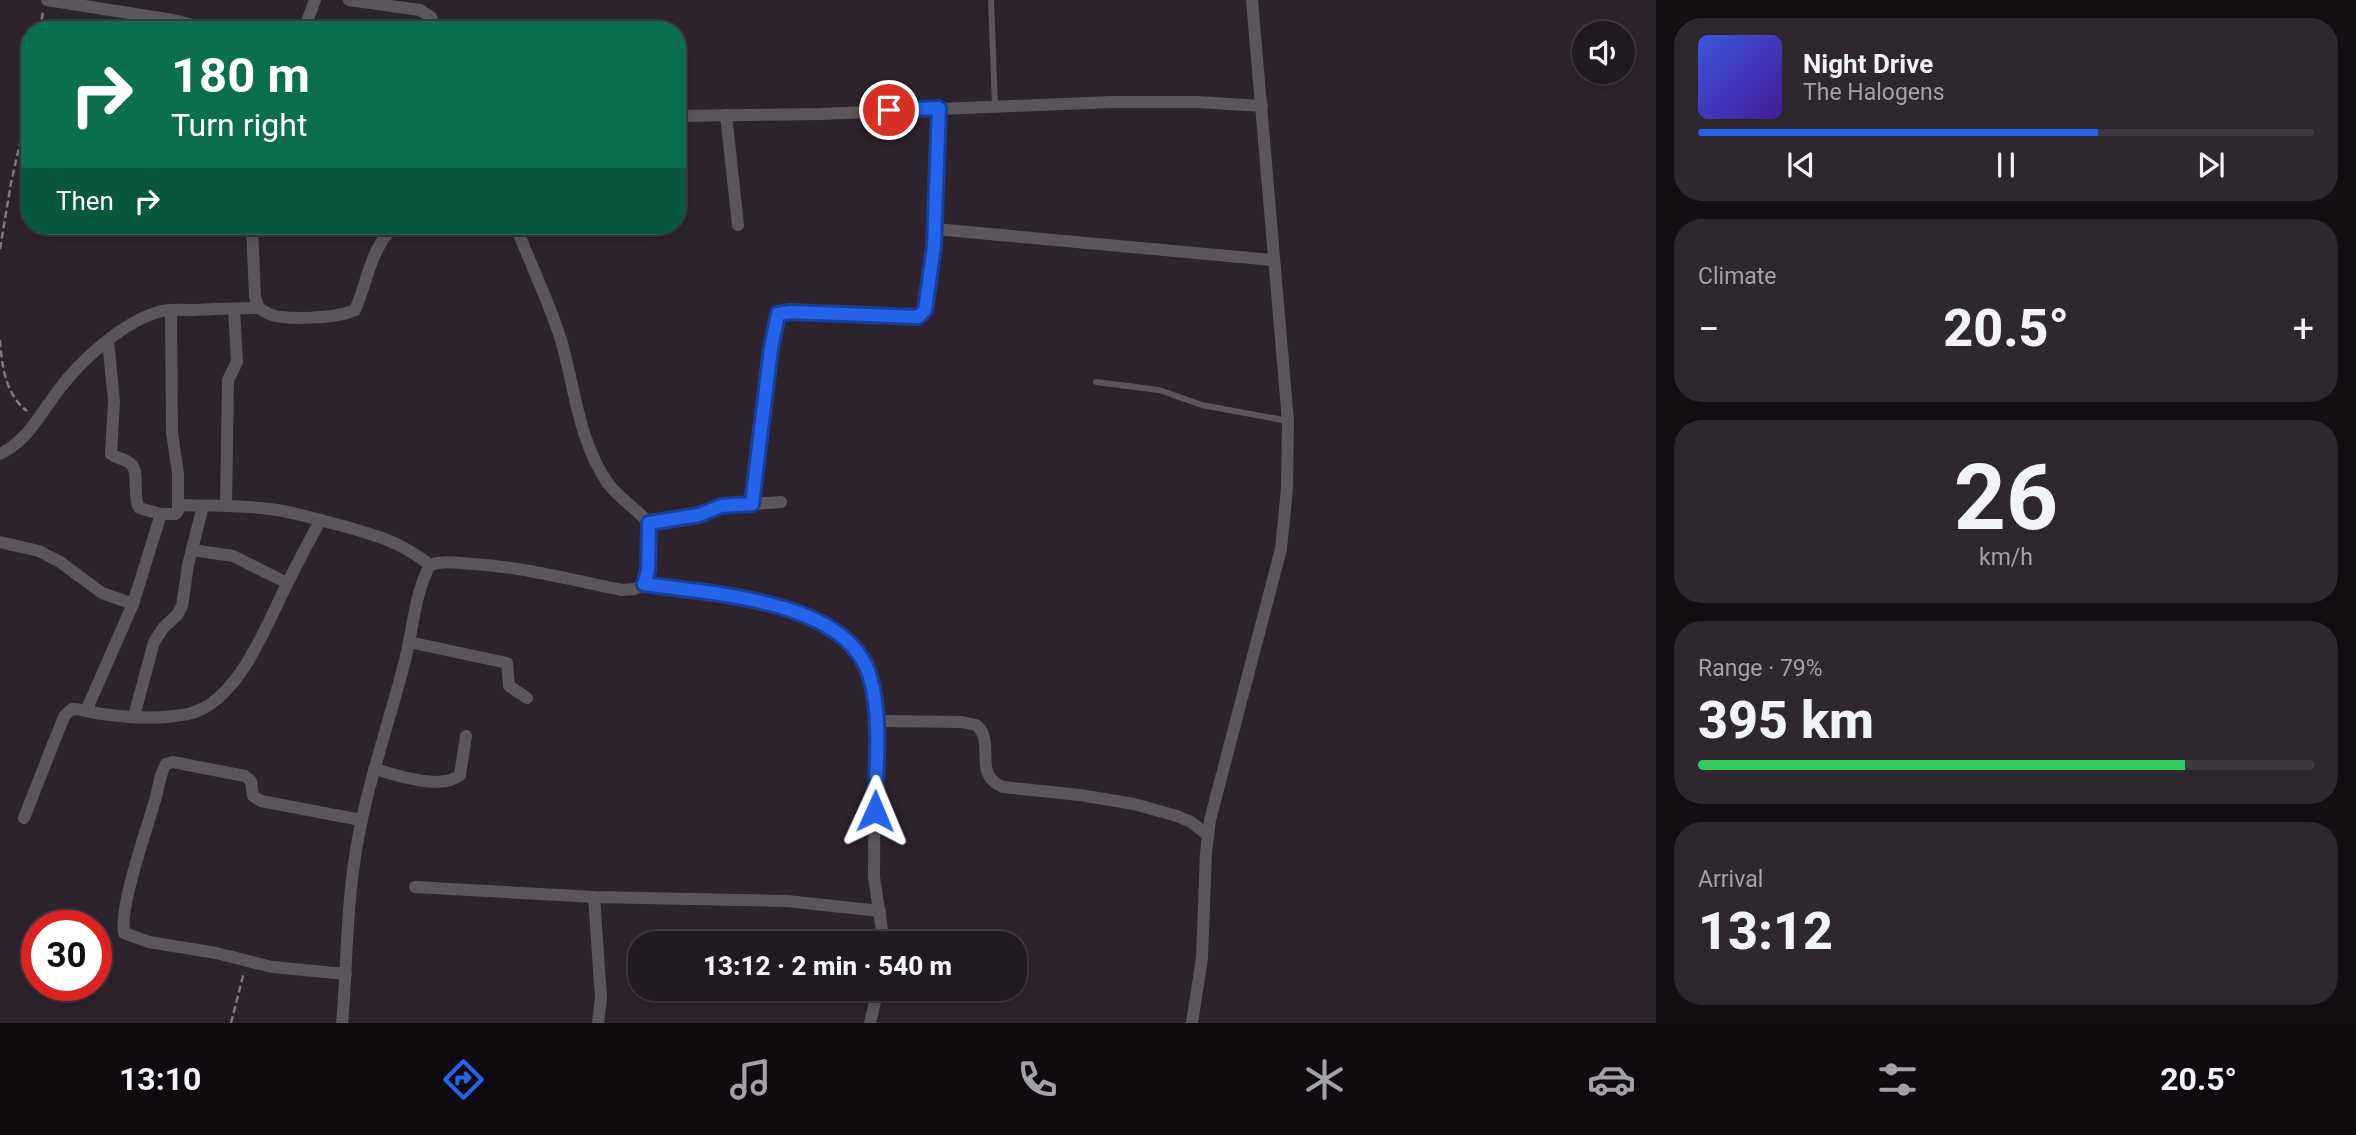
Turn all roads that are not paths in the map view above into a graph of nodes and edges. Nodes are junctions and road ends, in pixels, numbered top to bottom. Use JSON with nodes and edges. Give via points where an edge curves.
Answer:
{"nodes":[{"id":1,"x":315,"y":0,"type":"edge"},
{"id":2,"x":349,"y":0,"type":"edge"},
{"id":3,"x":991,"y":0,"type":"edge"},
{"id":4,"x":1252,"y":0,"type":"edge"},
{"id":5,"x":45,"y":5,"type":"edge"},
{"id":6,"x":120,"y":6,"type":"edge"},
{"id":7,"x":181,"y":21,"type":"edge"},
{"id":8,"x":307,"y":21,"type":"edge"},
{"id":9,"x":432,"y":21,"type":"edge"},
{"id":10,"x":995,"y":106,"type":"junction"},
{"id":11,"x":1262,"y":106,"type":"junction"},
{"id":12,"x":939,"y":108,"type":"junction"},
{"id":13,"x":726,"y":115,"type":"junction"},
{"id":14,"x":686,"y":117,"type":"edge"},
{"id":15,"x":738,"y":225,"type":"dead end"},
{"id":16,"x":935,"y":229,"type":"junction"},
{"id":17,"x":252,"y":235,"type":"edge"},
{"id":18,"x":384,"y":235,"type":"edge"},
{"id":19,"x":520,"y":235,"type":"edge"},
{"id":20,"x":1273,"y":260,"type":"junction"},
{"id":21,"x":259,"y":308,"type":"junction"},
{"id":22,"x":234,"y":309,"type":"junction"},
{"id":23,"x":171,"y":310,"type":"junction"},
{"id":24,"x":108,"y":341,"type":"junction"},
{"id":25,"x":1096,"y":382,"type":"dead end"},
{"id":26,"x":1287,"y":421,"type":"junction"},
{"id":27,"x":0,"y":454,"type":"edge"},
{"id":28,"x":781,"y":502,"type":"dead end"},
{"id":29,"x":752,"y":504,"type":"junction"},
{"id":30,"x":179,"y":505,"type":"junction"},
{"id":31,"x":226,"y":505,"type":"junction"},
{"id":32,"x":203,"y":506,"type":"junction"},
{"id":33,"x":161,"y":514,"type":"junction"},
{"id":34,"x":321,"y":520,"type":"junction"},
{"id":35,"x":649,"y":523,"type":"junction"},
{"id":36,"x":0,"y":542,"type":"edge"},
{"id":37,"x":192,"y":550,"type":"junction"},
{"id":38,"x":430,"y":565,"type":"junction"},
{"id":39,"x":287,"y":583,"type":"junction"},
{"id":40,"x":644,"y":584,"type":"junction"},
{"id":41,"x":133,"y":604,"type":"junction"},
{"id":42,"x":409,"y":642,"type":"junction"},
{"id":43,"x":527,"y":698,"type":"dead end"},
{"id":44,"x":86,"y":710,"type":"junction"},
{"id":45,"x":134,"y":716,"type":"junction"},
{"id":46,"x":876,"y":721,"type":"junction"},
{"id":47,"x":466,"y":736,"type":"dead end"},
{"id":48,"x":374,"y":769,"type":"junction"},
{"id":49,"x":24,"y":818,"type":"dead end"},
{"id":50,"x":361,"y":820,"type":"junction"},
{"id":51,"x":1208,"y":835,"type":"junction"},
{"id":52,"x":415,"y":887,"type":"dead end"},
{"id":53,"x":594,"y":897,"type":"junction"},
{"id":54,"x":880,"y":911,"type":"junction"},
{"id":55,"x":882,"y":931,"type":"edge"},
{"id":56,"x":346,"y":974,"type":"junction"},
{"id":57,"x":875,"y":1001,"type":"edge"},
{"id":58,"x":342,"y":1023,"type":"edge"},
{"id":59,"x":598,"y":1023,"type":"edge"},
{"id":60,"x":870,"y":1023,"type":"edge"},
{"id":61,"x":1192,"y":1023,"type":"edge"}],
"edges":[{"from":1,"to":8,"type":"street"},
{"from":2,"to":9,"type":"street","via":[[420,10]]},
{"from":3,"to":10,"type":"lane"},
{"from":4,"to":11,"type":"street"},
{"from":5,"to":6,"type":"street"},
{"from":6,"to":7,"type":"street"},
{"from":10,"to":11,"type":"street","via":[[1111,102]]},
{"from":10,"to":12,"type":"street"},
{"from":11,"to":20,"type":"street"},
{"from":12,"to":13,"type":"street"},
{"from":12,"to":16,"type":"street"},
{"from":13,"to":14,"type":"street"},
{"from":13,"to":15,"type":"street"},
{"from":16,"to":20,"type":"street"},
{"from":16,"to":29,"type":"street","via":[[923,315],[778,314]]},
{"from":17,"to":21,"type":"street"},
{"from":18,"to":21,"type":"street","via":[[355,310],[331,316],[286,317]]},
{"from":19,"to":35,"type":"street","via":[[562,343],[592,454],[615,492]]},
{"from":20,"to":26,"type":"street"},
{"from":21,"to":22,"type":"street"},
{"from":22,"to":23,"type":"street"},
{"from":22,"to":31,"type":"street","via":[[237,362],[228,380]]},
{"from":23,"to":24,"type":"street","via":[[150,315]]},
{"from":23,"to":30,"type":"street","via":[[172,432]]},
{"from":24,"to":27,"type":"street","via":[[68,379],[20,443]]},
{"from":24,"to":33,"type":"street","via":[[114,401],[111,454],[135,469],[139,508]]},
{"from":25,"to":26,"type":"lane","via":[[1159,390],[1202,405]]},
{"from":26,"to":51,"type":"street","via":[[1281,549]]},
{"from":28,"to":29,"type":"street"},
{"from":29,"to":35,"type":"street","via":[[721,506],[699,515]]},
{"from":30,"to":32,"type":"street"},
{"from":30,"to":33,"type":"street","via":[[176,514]]},
{"from":31,"to":32,"type":"street"},
{"from":31,"to":34,"type":"street"},
{"from":32,"to":37,"type":"street"},
{"from":33,"to":41,"type":"street"},
{"from":34,"to":38,"type":"street","via":[[394,541]]},
{"from":34,"to":39,"type":"street"},
{"from":35,"to":40,"type":"street"},
{"from":36,"to":41,"type":"street","via":[[39,551],[102,593]]},
{"from":37,"to":39,"type":"street","via":[[233,556]]},
{"from":37,"to":45,"type":"street","via":[[182,606],[154,642]]},
{"from":38,"to":40,"type":"street","via":[[450,561],[517,568],[622,590]]},
{"from":38,"to":42,"type":"street","via":[[420,587]]},
{"from":39,"to":45,"type":"street","via":[[253,655],[214,699],[190,713]]},
{"from":40,"to":46,"type":"street","via":[[776,605],[823,623],[860,656],[870,676]]},
{"from":41,"to":44,"type":"street"},
{"from":42,"to":43,"type":"street","via":[[507,663],[509,686]]},
{"from":42,"to":48,"type":"street"},
{"from":44,"to":45,"type":"street"},
{"from":44,"to":49,"type":"street","via":[[72,709],[65,715]]},
{"from":46,"to":51,"type":"street","via":[[976,725],[983,736],[986,772],[995,784],[1134,804],[1177,816]]},
{"from":46,"to":54,"type":"street","via":[[874,877]]},
{"from":47,"to":48,"type":"street","via":[[460,775],[452,782]]},
{"from":48,"to":50,"type":"street"},
{"from":50,"to":56,"type":"street","via":[[351,883]]},
{"from":50,"to":56,"type":"street","via":[[261,801],[253,796],[251,781],[245,776],[166,764],[123,926],[124,933],[149,942],[272,967]]},
{"from":51,"to":61,"type":"street","via":[[1203,951]]},
{"from":52,"to":53,"type":"street"},
{"from":53,"to":54,"type":"street","via":[[787,901]]},
{"from":53,"to":59,"type":"street","via":[[601,998]]},
{"from":54,"to":55,"type":"street"},
{"from":56,"to":58,"type":"street"},
{"from":57,"to":60,"type":"street"}]}
